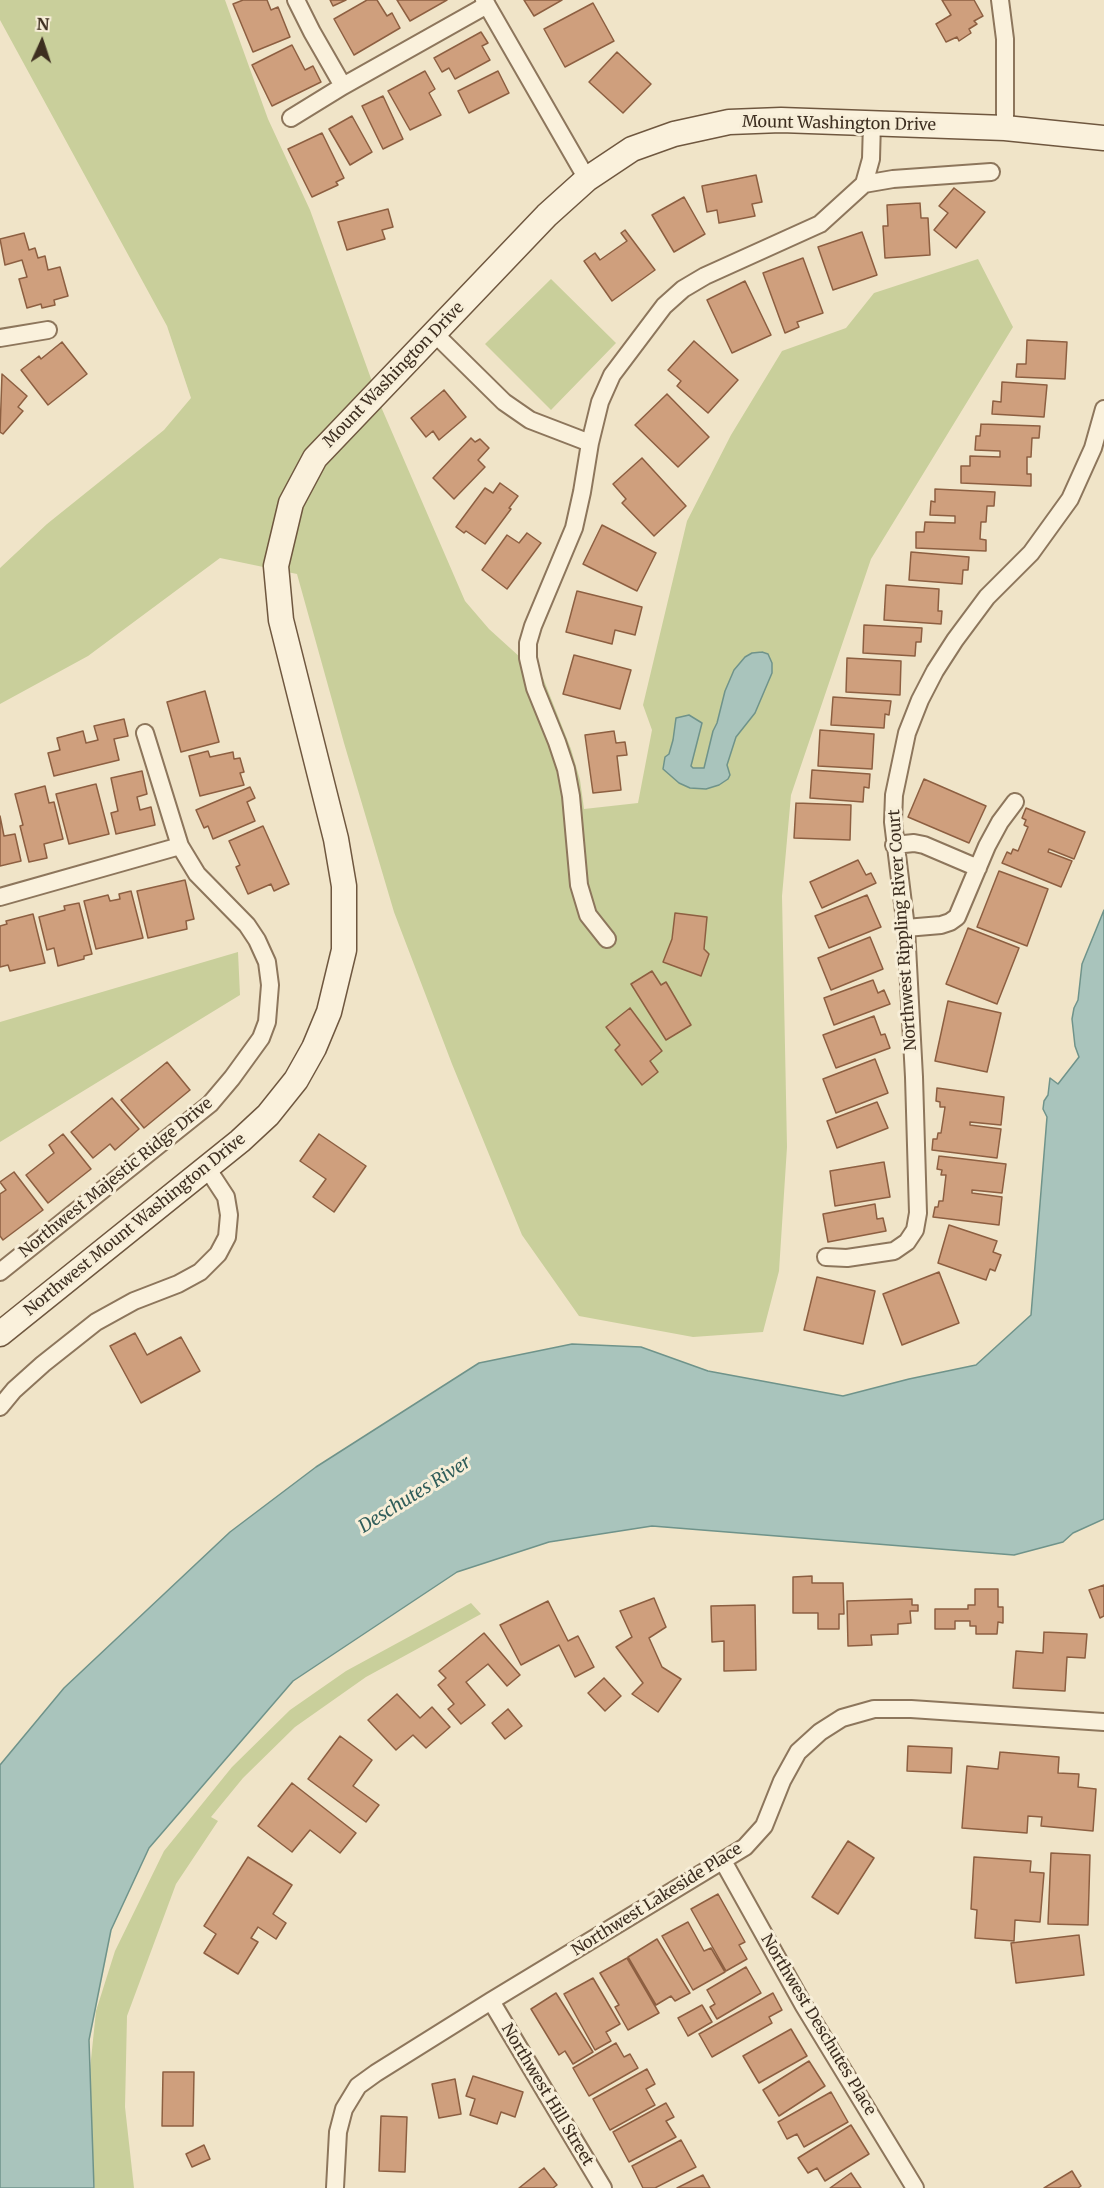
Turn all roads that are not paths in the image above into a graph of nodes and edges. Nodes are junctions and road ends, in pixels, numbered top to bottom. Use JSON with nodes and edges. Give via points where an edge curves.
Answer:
{"nodes":[{"id":1,"x":296,"y":0,"type":"edge"},
{"id":2,"x":1000,"y":0,"type":"edge"},
{"id":3,"x":486,"y":2,"type":"edge"},
{"id":4,"x":343,"y":86,"type":"junction"},
{"id":5,"x":291,"y":118,"type":"dead end"},
{"id":6,"x":872,"y":123,"type":"junction"},
{"id":7,"x":1005,"y":128,"type":"junction"},
{"id":8,"x":1104,"y":138,"type":"edge"},
{"id":9,"x":991,"y":172,"type":"dead end"},
{"id":10,"x":587,"y":179,"type":"junction"},
{"id":11,"x":864,"y":184,"type":"junction"},
{"id":12,"x":48,"y":330,"type":"dead end"},
{"id":13,"x":434,"y":333,"type":"junction"},
{"id":14,"x":0,"y":338,"type":"edge"},
{"id":15,"x":1104,"y":409,"type":"edge"},
{"id":16,"x":590,"y":443,"type":"junction"},
{"id":17,"x":1099,"y":443,"type":"edge"},
{"id":18,"x":145,"y":733,"type":"dead end"},
{"id":19,"x":1015,"y":802,"type":"dead end"},
{"id":20,"x":894,"y":845,"type":"junction"},
{"id":21,"x":180,"y":846,"type":"junction"},
{"id":22,"x":978,"y":867,"type":"junction"},
{"id":23,"x":0,"y":897,"type":"edge"},
{"id":24,"x":906,"y":928,"type":"junction"},
{"id":25,"x":607,"y":939,"type":"dead end"},
{"id":26,"x":268,"y":1115,"type":"joint"},
{"id":27,"x":207,"y":1168,"type":"junction"},
{"id":28,"x":826,"y":1257,"type":"dead end"},
{"id":29,"x":0,"y":1272,"type":"edge"},
{"id":30,"x":0,"y":1334,"type":"edge"},
{"id":31,"x":0,"y":1407,"type":"edge"},
{"id":32,"x":1104,"y":1722,"type":"edge"},
{"id":33,"x":723,"y":1861,"type":"junction"},
{"id":34,"x":491,"y":2001,"type":"junction"},
{"id":35,"x":335,"y":2188,"type":"edge"},
{"id":36,"x":603,"y":2188,"type":"edge"},
{"id":37,"x":915,"y":2188,"type":"edge"}],
"edges":[{"from":1,"to":4,"type":"street"},
{"from":2,"to":7,"type":"street","via":[[1005,39]]},
{"from":3,"to":4,"type":"street"},
{"from":3,"to":10,"type":"street"},
{"from":4,"to":5,"type":"street"},
{"from":6,"to":7,"type":"main road","name":"Mount Washington Drive"},
{"from":6,"to":10,"type":"main road","name":"Mount Washington Drive","via":[[729,122],[674,134],[632,150]]},
{"from":6,"to":11,"type":"street","via":[[871,159]]},
{"from":7,"to":8,"type":"main road","name":"Mount Washington Drive"},
{"from":9,"to":11,"type":"street"},
{"from":10,"to":13,"type":"main road","name":"Mount Washington Drive"},
{"from":11,"to":16,"type":"street","via":[[820,224],[705,276],[664,306],[612,375],[600,402]]},
{"from":12,"to":14,"type":"street"},
{"from":13,"to":16,"type":"street","via":[[504,402],[530,420]]},
{"from":13,"to":26,"type":"main road","name":"Mount Washington Drive","via":[[315,458],[291,503],[276,566],[281,621],[336,839],[345,920],[344,950],[329,1012],[296,1080]]},
{"from":15,"to":17,"type":"street","name":"Northwest Rippling River Court"},
{"from":16,"to":25,"type":"street","via":[[574,528],[533,626],[528,658],[535,688],[566,769],[579,885],[588,915]]},
{"from":17,"to":20,"type":"street","name":"Northwest Rippling River Court","via":[[1064,507],[1031,553],[987,597],[935,670],[907,733],[897,774]]},
{"from":18,"to":21,"type":"street","name":"Northwest Majestic Ridge Drive"},
{"from":19,"to":22,"type":"street","via":[[1000,822]]},
{"from":20,"to":22,"type":"street","via":[[924,845]]},
{"from":20,"to":24,"type":"street","name":"Northwest Rippling River Court"},
{"from":21,"to":23,"type":"street"},
{"from":21,"to":29,"type":"street","name":"Northwest Majestic Ridge Drive","via":[[198,874],[247,926],[267,962],[269,1006],[261,1038],[210,1104]]},
{"from":22,"to":24,"type":"street","via":[[957,917],[941,925]]},
{"from":24,"to":28,"type":"street","name":"Northwest Rippling River Court","via":[[916,1135],[915,1230],[894,1251]]},
{"from":26,"to":27,"type":"main road","name":"Northwest Mount Washington Drive"},
{"from":27,"to":30,"type":"main road","name":"Northwest Mount Washington Drive"},
{"from":27,"to":31,"type":"street","via":[[226,1197],[229,1215],[227,1237],[218,1254],[200,1272],[96,1322],[42,1364]]},
{"from":32,"to":33,"type":"street","name":"Northwest Lakeside Place","via":[[911,1709],[874,1709],[842,1718],[798,1752],[764,1826],[745,1847]]},
{"from":33,"to":34,"type":"street","name":"Northwest Lakeside Place"},
{"from":33,"to":37,"type":"street","name":"Northwest Deschutes Place","via":[[804,2006]]},
{"from":34,"to":35,"type":"street","name":"Northwest Lakeside Place","via":[[358,2086],[344,2109],[338,2132]]},
{"from":34,"to":36,"type":"street","name":"Northwest Hill Street"}]}
